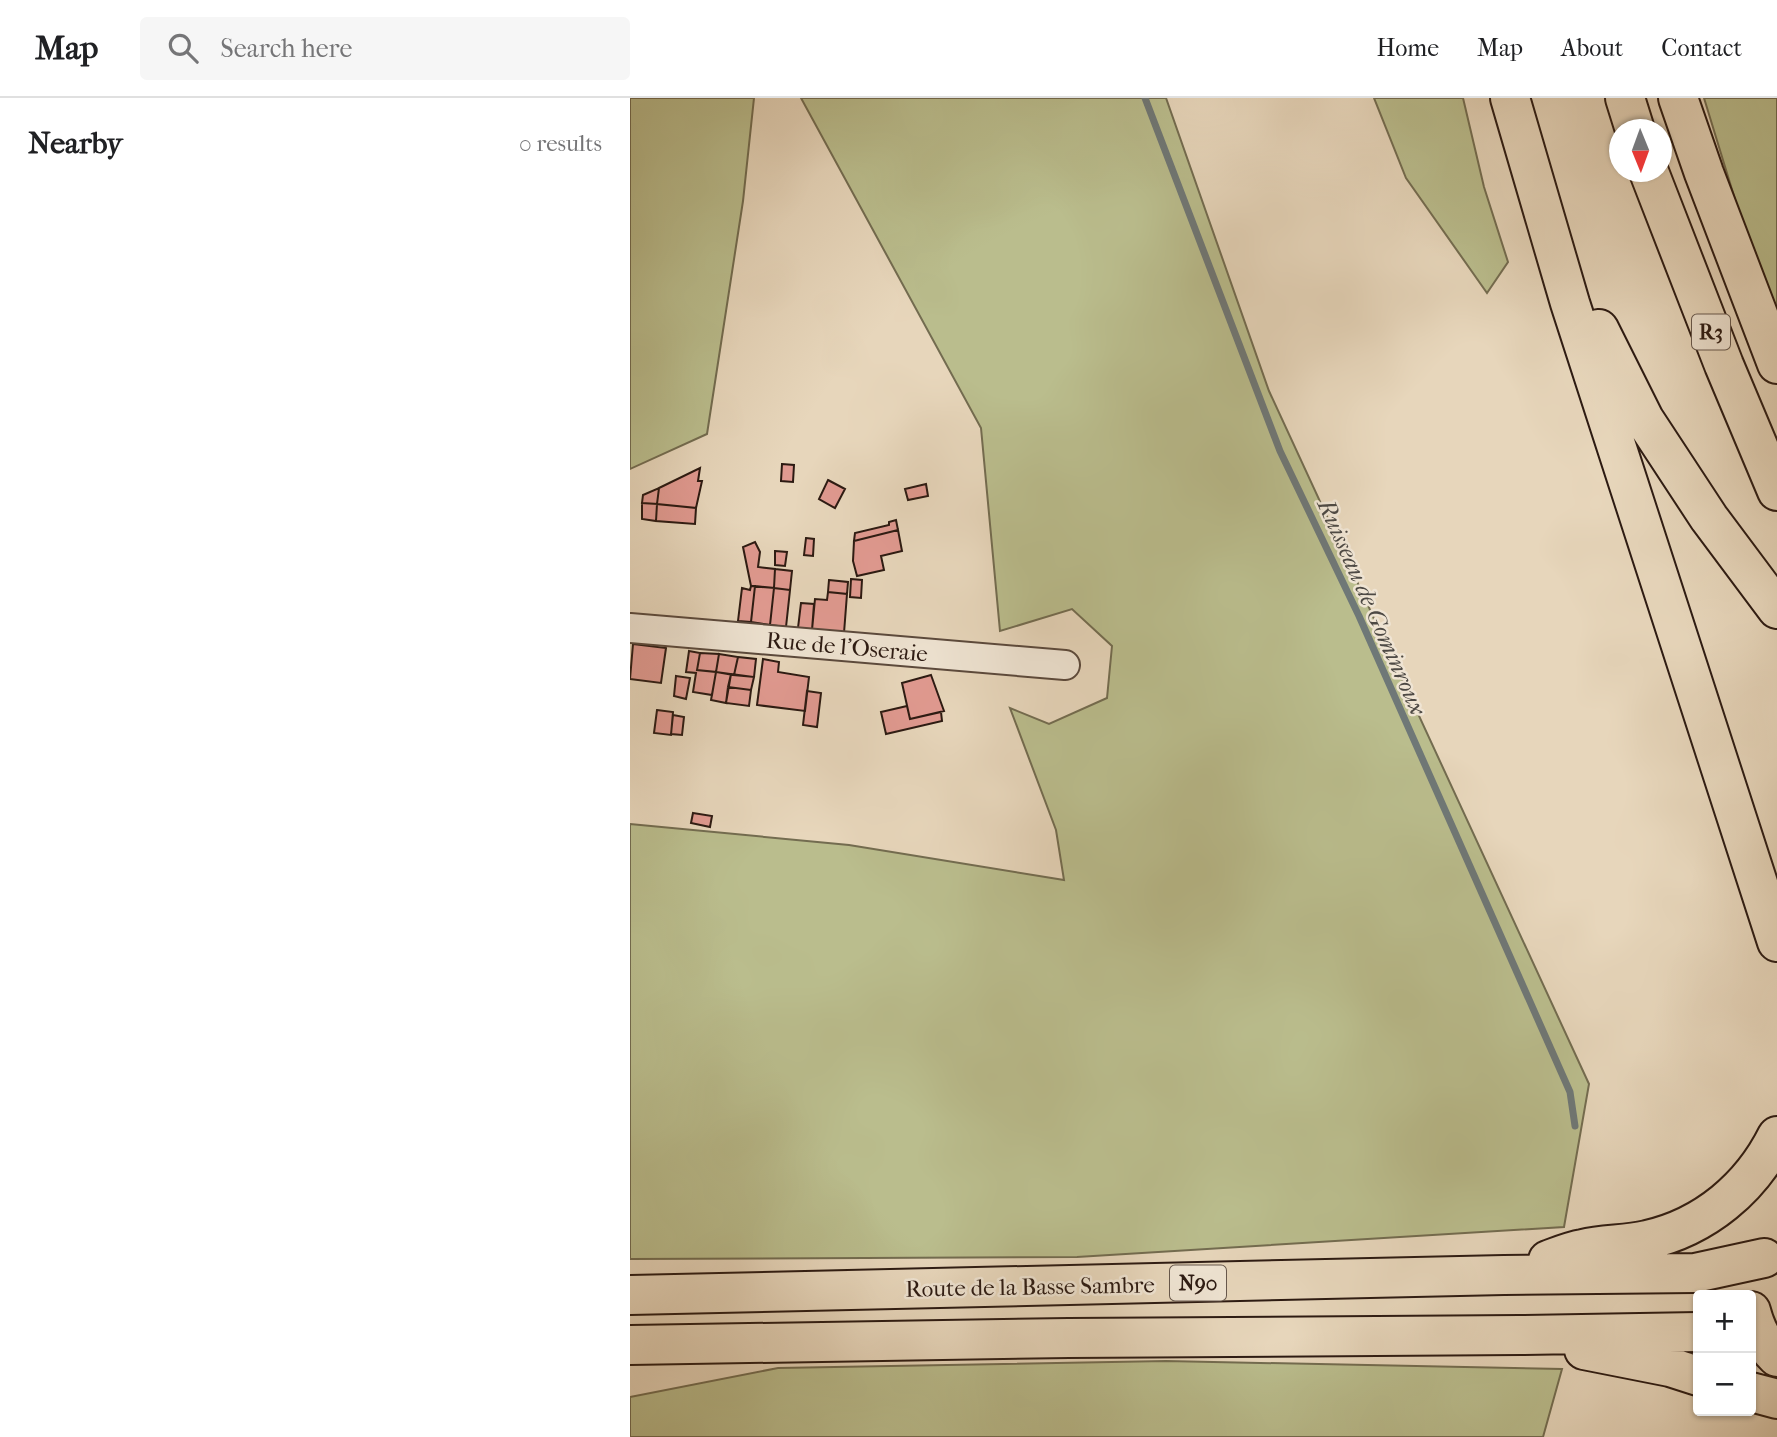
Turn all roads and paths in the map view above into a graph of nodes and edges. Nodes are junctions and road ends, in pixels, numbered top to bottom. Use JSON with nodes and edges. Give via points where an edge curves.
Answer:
{"nodes":[{"id":1,"x":1510,"y":98,"type":"edge"},
{"id":2,"x":1625,"y":98,"type":"edge"},
{"id":3,"x":1678,"y":98,"type":"edge"},
{"id":4,"x":1632,"y":119,"type":"edge"},
{"id":5,"x":1653,"y":182,"type":"edge"},
{"id":6,"x":1548,"y":224,"type":"junction"},
{"id":7,"x":1777,"y":364,"type":"edge"},
{"id":8,"x":1777,"y":491,"type":"edge"},
{"id":9,"x":1777,"y":609,"type":"edge"},
{"id":10,"x":630,"y":628,"type":"edge"},
{"id":11,"x":1065,"y":665,"type":"dead end"},
{"id":12,"x":1777,"y":942,"type":"edge"},
{"id":13,"x":1777,"y":1136,"type":"edge"},
{"id":14,"x":1771,"y":1252,"type":"edge"},
{"id":15,"x":1504,"y":1275,"type":"junction"},
{"id":16,"x":1752,"y":1290,"type":"edge"},
{"id":17,"x":630,"y":1296,"type":"edge"},
{"id":18,"x":1693,"y":1332,"type":"edge"},
{"id":19,"x":1520,"y":1335,"type":"junction"},
{"id":20,"x":630,"y":1345,"type":"edge"},
{"id":21,"x":1693,"y":1374,"type":"edge"},
{"id":22,"x":1756,"y":1393,"type":"edge"},
{"id":23,"x":1777,"y":1399,"type":"edge"}],
"edges":[{"from":1,"to":6,"type":"highway"},
{"from":2,"to":4,"type":"highway"},
{"from":3,"to":7,"type":"highway","number":"R3"},
{"from":5,"to":8,"type":"highway","number":"R3"},
{"from":6,"to":9,"type":"highway","via":[[1644,419],[1709,518]]},
{"from":6,"to":12,"type":"highway"},
{"from":10,"to":11,"type":"street","name":"Rue de l'Oseraie"},
{"from":13,"to":15,"type":"highway","via":[[1751,1178],[1684,1229],[1646,1241],[1582,1249]]},
{"from":14,"to":15,"type":"highway","name":"Route de la Basse Sambre","number":"N90","via":[[1695,1273]]},
{"from":14,"to":16,"type":"highway","via":[[1755,1275]]},
{"from":15,"to":17,"type":"highway","name":"Route de la Basse Sambre","number":"N90"},
{"from":18,"to":19,"type":"highway"},
{"from":19,"to":20,"type":"highway"},
{"from":19,"to":21,"type":"highway"},
{"from":22,"to":23,"type":"highway"}]}
